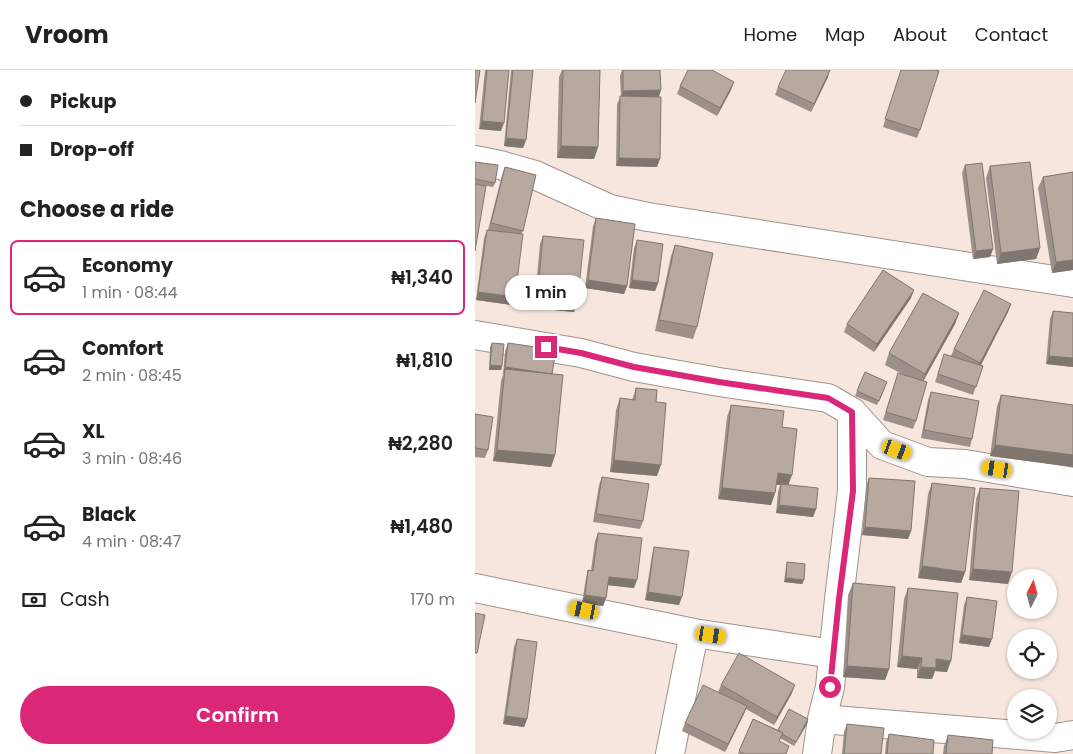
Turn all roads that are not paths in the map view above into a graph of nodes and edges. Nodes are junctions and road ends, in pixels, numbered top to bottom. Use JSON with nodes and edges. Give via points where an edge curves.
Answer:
{"nodes":[{"id":1,"x":475,"y":160,"type":"edge"},
{"id":2,"x":1073,"y":283,"type":"edge"},
{"id":3,"x":475,"y":334,"type":"edge"},
{"id":4,"x":852,"y":412,"type":"junction"},
{"id":5,"x":1073,"y":482,"type":"edge"},
{"id":6,"x":475,"y":588,"type":"edge"},
{"id":7,"x":693,"y":632,"type":"junction"},
{"id":8,"x":833,"y":654,"type":"junction"},
{"id":9,"x":822,"y":719,"type":"junction"},
{"id":10,"x":1073,"y":735,"type":"edge"},
{"id":11,"x":670,"y":754,"type":"edge"},
{"id":12,"x":817,"y":754,"type":"edge"}],
"edges":[{"from":1,"to":2,"type":"street","via":[[535,175],[610,209],[648,217]]},
{"from":3,"to":4,"type":"street","via":[[581,353],[634,367],[828,398]]},
{"from":4,"to":5,"type":"street","via":[[882,445],[927,462],[965,464]]},
{"from":4,"to":8,"type":"street","via":[[853,491]]},
{"from":6,"to":7,"type":"street"},
{"from":7,"to":8,"type":"street"},
{"from":7,"to":11,"type":"street"},
{"from":8,"to":9,"type":"street","via":[[830,687]]},
{"from":9,"to":10,"type":"street","via":[[1055,738]]},
{"from":9,"to":12,"type":"street"}]}
